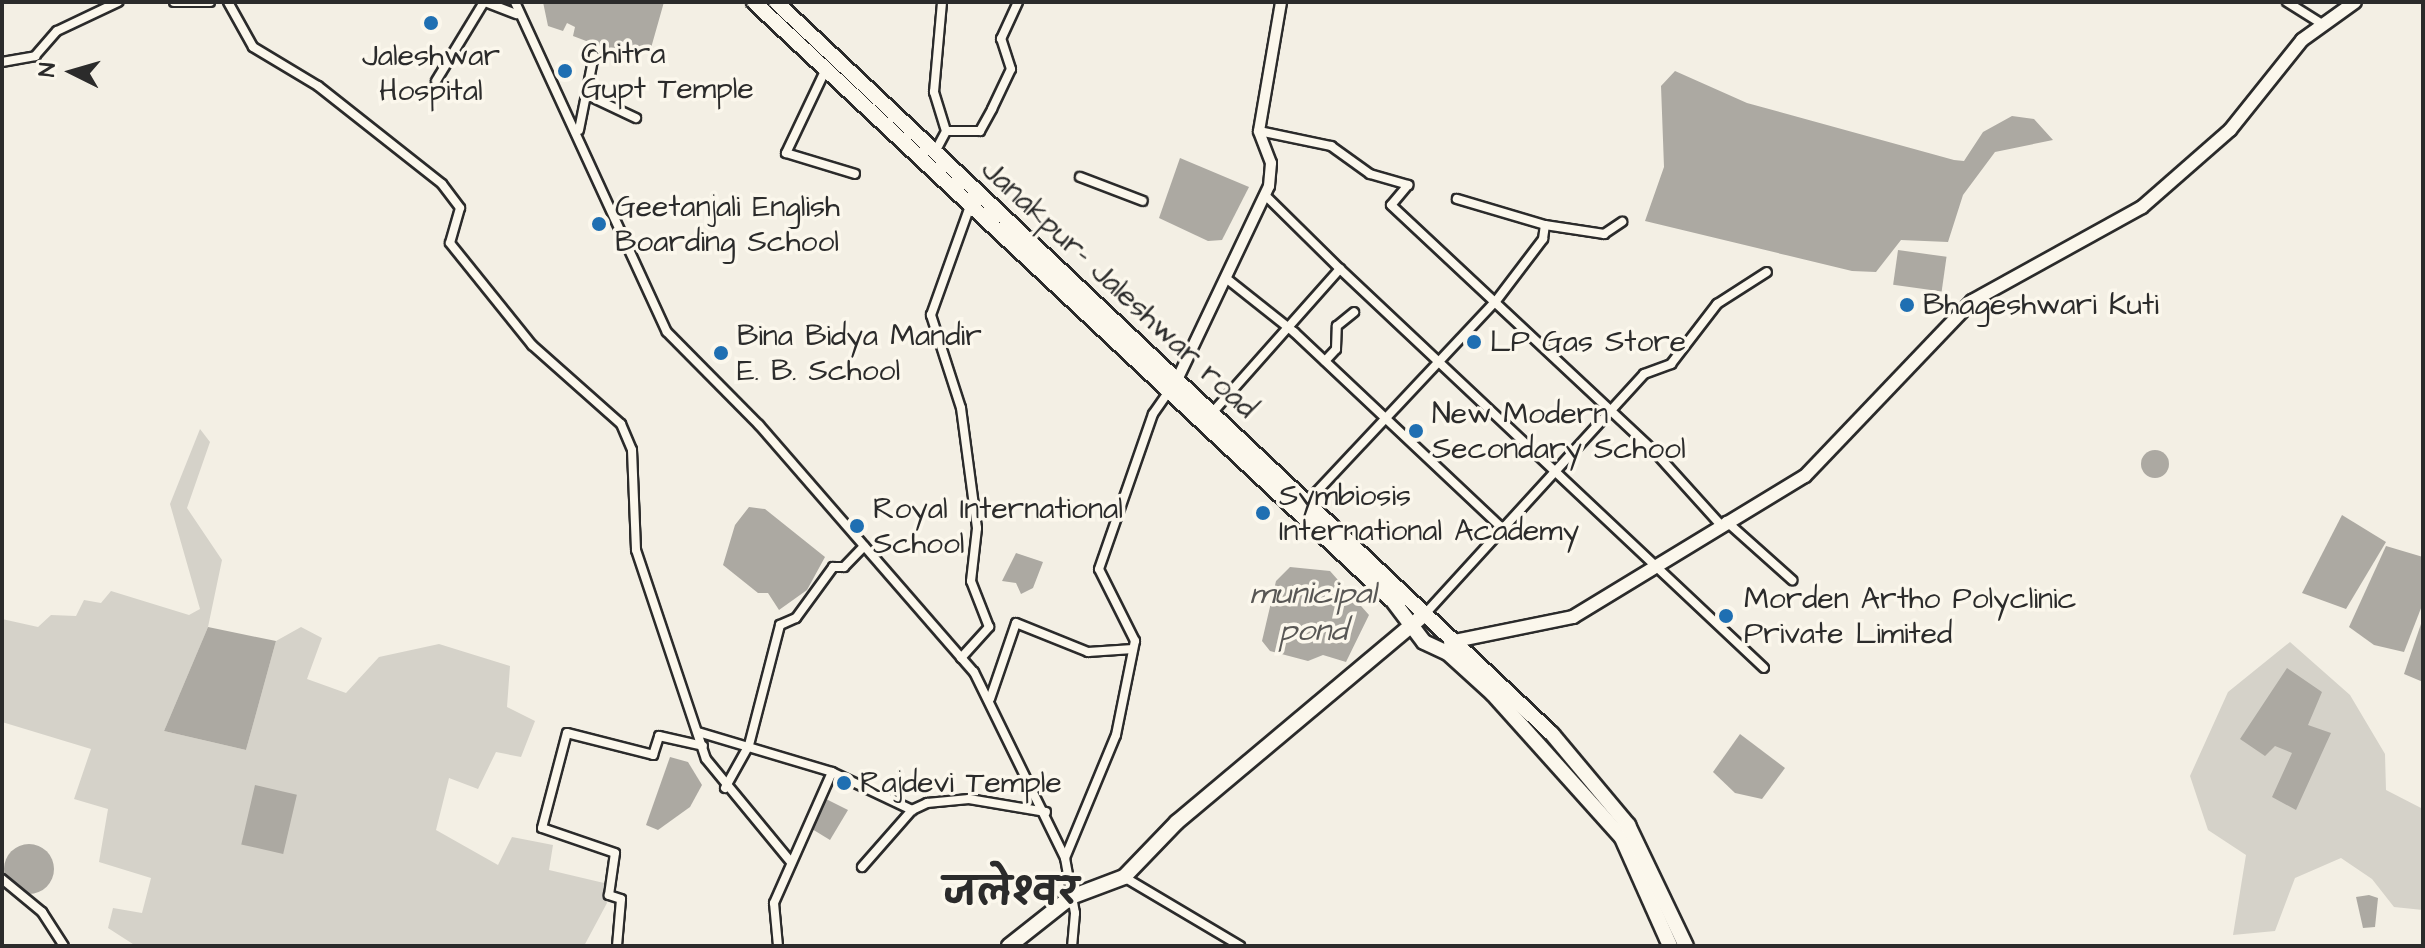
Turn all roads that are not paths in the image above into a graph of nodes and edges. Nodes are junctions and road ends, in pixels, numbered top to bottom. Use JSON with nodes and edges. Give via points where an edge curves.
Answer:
{"nodes":[{"id":1,"x":118,"y":2,"type":"edge"},
{"id":2,"x":174,"y":2,"type":"edge"},
{"id":3,"x":210,"y":2,"type":"edge"},
{"id":4,"x":228,"y":2,"type":"edge"},
{"id":5,"x":485,"y":2,"type":"edge"},
{"id":6,"x":515,"y":2,"type":"edge"},
{"id":7,"x":754,"y":2,"type":"edge"},
{"id":8,"x":776,"y":2,"type":"edge"},
{"id":9,"x":942,"y":2,"type":"edge"},
{"id":10,"x":1018,"y":2,"type":"edge"},
{"id":11,"x":1281,"y":2,"type":"edge"},
{"id":12,"x":2287,"y":2,"type":"edge"},
{"id":13,"x":2355,"y":2,"type":"edge"},
{"id":14,"x":517,"y":14,"type":"junction"},
{"id":15,"x":2322,"y":24,"type":"junction"},
{"id":16,"x":594,"y":55,"type":"dead end"},
{"id":17,"x":2,"y":62,"type":"edge"},
{"id":18,"x":825,"y":71,"type":"junction"},
{"id":19,"x":436,"y":81,"type":"dead end"},
{"id":20,"x":589,"y":96,"type":"junction"},
{"id":21,"x":636,"y":118,"type":"dead end"},
{"id":22,"x":579,"y":130,"type":"junction"},
{"id":23,"x":946,"y":131,"type":"junction"},
{"id":24,"x":1259,"y":131,"type":"junction"},
{"id":25,"x":935,"y":152,"type":"junction"},
{"id":26,"x":855,"y":174,"type":"dead end"},
{"id":27,"x":1080,"y":177,"type":"dead end"},
{"id":28,"x":1265,"y":195,"type":"junction"},
{"id":29,"x":1457,"y":199,"type":"dead end"},
{"id":30,"x":1143,"y":201,"type":"dead end"},
{"id":31,"x":969,"y":209,"type":"junction"},
{"id":32,"x":1622,"y":222,"type":"dead end"},
{"id":33,"x":1545,"y":225,"type":"junction"},
{"id":34,"x":1340,"y":269,"type":"junction"},
{"id":35,"x":1767,"y":272,"type":"dead end"},
{"id":36,"x":1226,"y":278,"type":"junction"},
{"id":37,"x":1496,"y":301,"type":"junction"},
{"id":38,"x":1354,"y":312,"type":"dead end"},
{"id":39,"x":1288,"y":327,"type":"junction"},
{"id":40,"x":1325,"y":361,"type":"junction"},
{"id":41,"x":1437,"y":361,"type":"junction"},
{"id":42,"x":1172,"y":388,"type":"junction"},
{"id":43,"x":1212,"y":413,"type":"junction"},
{"id":44,"x":1611,"y":416,"type":"junction"},
{"id":45,"x":1383,"y":420,"type":"junction"},
{"id":46,"x":1557,"y":476,"type":"junction"},
{"id":47,"x":1306,"y":503,"type":"junction"},
{"id":48,"x":1722,"y":522,"type":"junction"},
{"id":49,"x":1506,"y":532,"type":"junction"},
{"id":50,"x":864,"y":546,"type":"junction"},
{"id":51,"x":1656,"y":563,"type":"junction"},
{"id":52,"x":1792,"y":580,"type":"dead end"},
{"id":53,"x":1425,"y":614,"type":"junction"},
{"id":54,"x":1408,"y":627,"type":"junction"},
{"id":55,"x":1450,"y":642,"type":"junction"},
{"id":56,"x":1133,"y":649,"type":"junction"},
{"id":57,"x":961,"y":658,"type":"junction"},
{"id":58,"x":1764,"y":668,"type":"dead end"},
{"id":59,"x":990,"y":699,"type":"junction"},
{"id":60,"x":698,"y":732,"type":"junction"},
{"id":61,"x":749,"y":745,"type":"junction"},
{"id":62,"x":703,"y":746,"type":"junction"},
{"id":63,"x":832,"y":772,"type":"junction"},
{"id":64,"x":725,"y":788,"type":"junction"},
{"id":65,"x":912,"y":810,"type":"junction"},
{"id":66,"x":1046,"y":812,"type":"junction"},
{"id":67,"x":1065,"y":858,"type":"junction"},
{"id":68,"x":790,"y":861,"type":"junction"},
{"id":69,"x":862,"y":867,"type":"dead end"},
{"id":70,"x":1124,"y":877,"type":"junction"},
{"id":71,"x":2,"y":879,"type":"edge"},
{"id":72,"x":1071,"y":897,"type":"junction"},
{"id":73,"x":64,"y":946,"type":"edge"},
{"id":74,"x":617,"y":946,"type":"edge"},
{"id":75,"x":778,"y":946,"type":"edge"},
{"id":76,"x":1009,"y":946,"type":"edge"},
{"id":77,"x":1072,"y":946,"type":"edge"},
{"id":78,"x":1240,"y":946,"type":"edge"},
{"id":79,"x":1670,"y":946,"type":"edge"},
{"id":80,"x":1686,"y":946,"type":"edge"}],
"edges":[{"from":1,"to":17,"type":"street","via":[[57,31],[35,56]]},
{"from":2,"to":3,"type":"street"},
{"from":4,"to":60,"type":"street","via":[[253,47],[318,86],[442,184],[460,208],[450,243],[532,345],[621,424],[632,450],[636,550]]},
{"from":5,"to":14,"type":"street"},
{"from":5,"to":19,"type":"street"},
{"from":6,"to":14,"type":"street"},
{"from":7,"to":18,"type":"main road"},
{"from":8,"to":25,"type":"main road","name":"Janakpur- Jaleshwar road"},
{"from":9,"to":23,"type":"street","via":[[934,92]]},
{"from":10,"to":23,"type":"street","via":[[1001,39],[1011,69],[980,131]]},
{"from":11,"to":24,"type":"street"},
{"from":12,"to":15,"type":"street"},
{"from":13,"to":15,"type":"main road"},
{"from":14,"to":22,"type":"street"},
{"from":15,"to":48,"type":"main road","via":[[2261,84],[2230,130],[2142,207],[1987,288],[1805,476]]},
{"from":16,"to":20,"type":"street"},
{"from":18,"to":26,"type":"street","via":[[786,153]]},
{"from":18,"to":31,"type":"main road"},
{"from":20,"to":21,"type":"street"},
{"from":20,"to":22,"type":"street"},
{"from":22,"to":50,"type":"street","via":[[667,332]]},
{"from":23,"to":25,"type":"street"},
{"from":24,"to":28,"type":"street","via":[[1271,163]]},
{"from":24,"to":37,"type":"street","via":[[1331,146],[1370,174],[1408,185],[1391,205]]},
{"from":25,"to":42,"type":"main road","name":"Janakpur- Jaleshwar road"},
{"from":27,"to":30,"type":"street"},
{"from":28,"to":34,"type":"street"},
{"from":28,"to":36,"type":"street"},
{"from":29,"to":33,"type":"street"},
{"from":31,"to":42,"type":"main road"},
{"from":31,"to":57,"type":"street","via":[[931,315],[961,408],[977,528],[971,581],[989,627]]},
{"from":32,"to":33,"type":"street","via":[[1604,234]]},
{"from":33,"to":37,"type":"street","via":[[1543,239]]},
{"from":34,"to":39,"type":"street"},
{"from":34,"to":41,"type":"street"},
{"from":35,"to":44,"type":"street","via":[[1717,304],[1671,364],[1644,374]]},
{"from":36,"to":39,"type":"street"},
{"from":36,"to":42,"type":"street"},
{"from":37,"to":41,"type":"street"},
{"from":37,"to":44,"type":"street"},
{"from":38,"to":40,"type":"street","via":[[1337,326],[1336,349]]},
{"from":39,"to":40,"type":"street"},
{"from":39,"to":43,"type":"street"},
{"from":40,"to":45,"type":"street"},
{"from":41,"to":45,"type":"street"},
{"from":41,"to":46,"type":"street"},
{"from":42,"to":43,"type":"main road","name":"Janakpur- Jaleshwar road"},
{"from":42,"to":54,"type":"main road","via":[[1393,601]]},
{"from":42,"to":56,"type":"street","via":[[1153,414],[1099,569],[1103,587],[1130,621]]},
{"from":43,"to":47,"type":"main road","name":"Janakpur- Jaleshwar road"},
{"from":44,"to":46,"type":"street"},
{"from":44,"to":48,"type":"street"},
{"from":45,"to":47,"type":"street"},
{"from":45,"to":49,"type":"street"},
{"from":46,"to":49,"type":"street"},
{"from":46,"to":51,"type":"street"},
{"from":47,"to":53,"type":"main road","name":"Janakpur- Jaleshwar road"},
{"from":48,"to":51,"type":"main road"},
{"from":48,"to":52,"type":"street"},
{"from":49,"to":53,"type":"street"},
{"from":50,"to":57,"type":"street"},
{"from":50,"to":61,"type":"street","via":[[844,567],[833,567],[796,618],[780,625]]},
{"from":51,"to":55,"type":"main road","via":[[1573,617]]},
{"from":51,"to":58,"type":"street"},
{"from":53,"to":54,"type":"main road"},
{"from":53,"to":55,"type":"main road","name":"Janakpur- Jaleshwar road"},
{"from":54,"to":70,"type":"main road","via":[[1177,822]]},
{"from":54,"to":79,"type":"main road","via":[[1493,694],[1591,797],[1622,838]]},
{"from":55,"to":80,"type":"main road","name":"Janakpur- Jaleshwar road","via":[[1552,734],[1628,825]]},
{"from":56,"to":59,"type":"street","via":[[1088,652],[1016,623]]},
{"from":56,"to":67,"type":"street","via":[[1116,735]]},
{"from":57,"to":59,"type":"street"},
{"from":59,"to":66,"type":"street"},
{"from":60,"to":61,"type":"street"},
{"from":60,"to":62,"type":"street"},
{"from":61,"to":63,"type":"street"},
{"from":61,"to":64,"type":"street"},
{"from":62,"to":64,"type":"street"},
{"from":62,"to":74,"type":"street","via":[[659,736],[653,755],[567,733],[542,828],[615,853],[609,895],[621,899]]},
{"from":63,"to":65,"type":"street"},
{"from":63,"to":68,"type":"street"},
{"from":64,"to":68,"type":"street"},
{"from":65,"to":66,"type":"street","via":[[969,799]]},
{"from":65,"to":69,"type":"street"},
{"from":66,"to":67,"type":"street"},
{"from":67,"to":72,"type":"street"},
{"from":68,"to":75,"type":"street","via":[[774,903]]},
{"from":70,"to":72,"type":"main road"},
{"from":70,"to":78,"type":"street"},
{"from":71,"to":73,"type":"street","via":[[42,912]]},
{"from":72,"to":76,"type":"main road"},
{"from":72,"to":77,"type":"street"}]}
